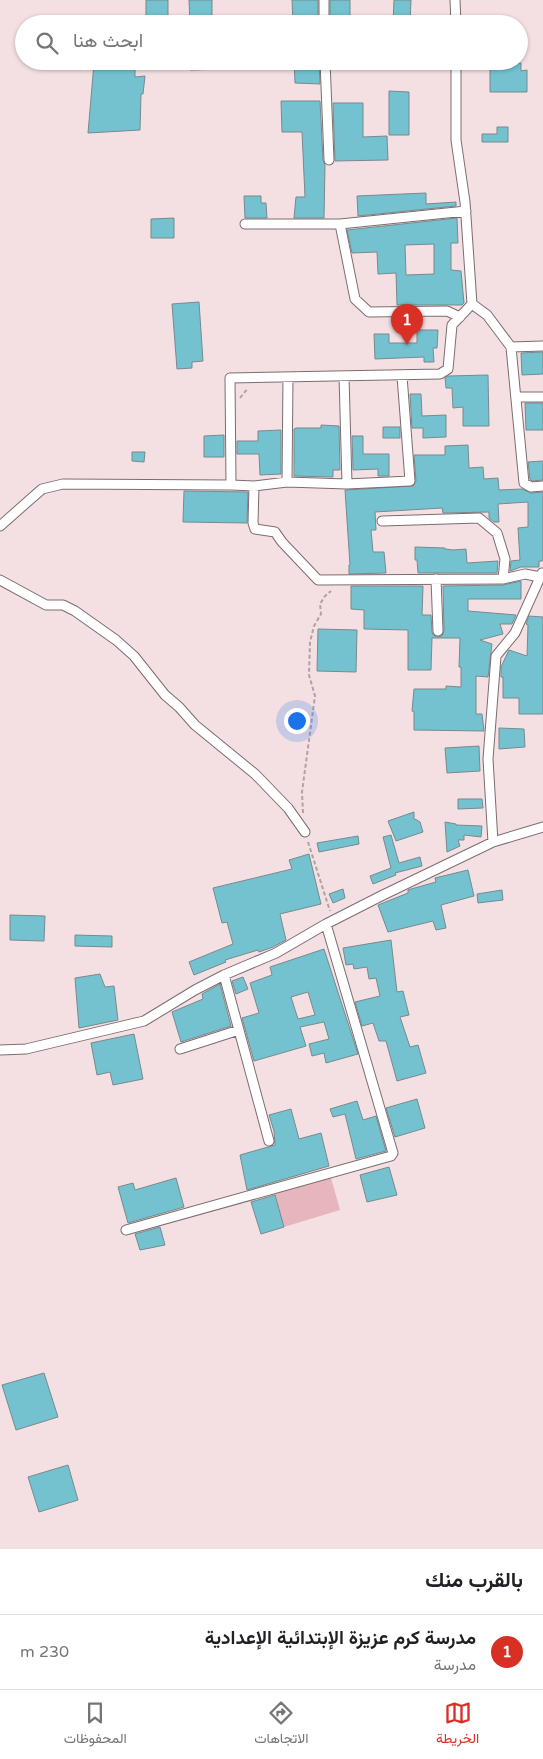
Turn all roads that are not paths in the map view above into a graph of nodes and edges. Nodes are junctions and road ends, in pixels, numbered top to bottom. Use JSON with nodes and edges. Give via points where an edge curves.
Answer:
{"nodes":[{"id":1,"x":324,"y":0,"type":"edge"},
{"id":2,"x":455,"y":0,"type":"edge"},
{"id":3,"x":324,"y":15,"type":"edge"},
{"id":4,"x":456,"y":15,"type":"edge"},
{"id":5,"x":326,"y":70,"type":"edge"},
{"id":6,"x":456,"y":70,"type":"edge"},
{"id":7,"x":328,"y":160,"type":"dead end"},
{"id":8,"x":466,"y":211,"type":"junction"},
{"id":9,"x":245,"y":224,"type":"dead end"},
{"id":10,"x":340,"y":224,"type":"junction"},
{"id":11,"x":472,"y":304,"type":"junction"},
{"id":12,"x":460,"y":317,"type":"junction"},
{"id":13,"x":543,"y":346,"type":"edge"},
{"id":14,"x":511,"y":347,"type":"junction"},
{"id":15,"x":344,"y":376,"type":"junction"},
{"id":16,"x":402,"y":376,"type":"junction"},
{"id":17,"x":288,"y":377,"type":"junction"},
{"id":18,"x":517,"y":397,"type":"junction"},
{"id":19,"x":543,"y":397,"type":"edge"},
{"id":20,"x":288,"y":482,"type":"junction"},
{"id":21,"x":347,"y":484,"type":"junction"},
{"id":22,"x":231,"y":485,"type":"junction"},
{"id":23,"x":254,"y":486,"type":"junction"},
{"id":24,"x":543,"y":486,"type":"edge"},
{"id":25,"x":382,"y":521,"type":"dead end"},
{"id":26,"x":0,"y":526,"type":"edge"},
{"id":27,"x":542,"y":574,"type":"edge"},
{"id":28,"x":503,"y":578,"type":"junction"},
{"id":29,"x":436,"y":579,"type":"junction"},
{"id":30,"x":0,"y":580,"type":"edge"},
{"id":31,"x":438,"y":631,"type":"dead end"},
{"id":32,"x":543,"y":827,"type":"edge"},
{"id":33,"x":304,"y":832,"type":"road end"},
{"id":34,"x":493,"y":842,"type":"junction"},
{"id":35,"x":329,"y":922,"type":"junction"},
{"id":36,"x":224,"y":975,"type":"junction"},
{"id":37,"x":239,"y":1030,"type":"junction"},
{"id":38,"x":180,"y":1048,"type":"dead end"},
{"id":39,"x":0,"y":1050,"type":"edge"},
{"id":40,"x":269,"y":1141,"type":"dead end"},
{"id":41,"x":126,"y":1230,"type":"dead end"}],
"edges":[{"from":1,"to":3,"type":"street"},
{"from":2,"to":4,"type":"street"},
{"from":5,"to":7,"type":"street"},
{"from":6,"to":8,"type":"street","via":[[456,140]]},
{"from":8,"to":10,"type":"street"},
{"from":8,"to":11,"type":"street"},
{"from":9,"to":10,"type":"street"},
{"from":10,"to":12,"type":"street","via":[[355,300],[369,312],[447,311]]},
{"from":11,"to":12,"type":"street"},
{"from":11,"to":14,"type":"street","via":[[486,315]]},
{"from":12,"to":16,"type":"street","via":[[452,325],[448,369],[440,374]]},
{"from":13,"to":14,"type":"street"},
{"from":14,"to":18,"type":"street"},
{"from":15,"to":16,"type":"street"},
{"from":15,"to":17,"type":"street"},
{"from":15,"to":21,"type":"street"},
{"from":16,"to":21,"type":"street","via":[[410,481]]},
{"from":17,"to":20,"type":"street"},
{"from":17,"to":22,"type":"street","via":[[230,378]]},
{"from":18,"to":19,"type":"street"},
{"from":18,"to":24,"type":"street","via":[[524,483],[532,487]]},
{"from":20,"to":21,"type":"street"},
{"from":20,"to":23,"type":"street"},
{"from":22,"to":23,"type":"street"},
{"from":22,"to":26,"type":"street","via":[[63,484],[42,489]]},
{"from":23,"to":29,"type":"street","via":[[255,529],[275,532],[318,580]]},
{"from":25,"to":28,"type":"street","via":[[479,518],[497,533],[505,559]]},
{"from":27,"to":28,"type":"street"},
{"from":27,"to":34,"type":"street","via":[[514,633],[496,656],[488,759]]},
{"from":28,"to":29,"type":"street"},
{"from":29,"to":31,"type":"street"},
{"from":30,"to":33,"type":"street","via":[[46,605],[63,605],[75,611],[122,645],[195,725],[255,774],[288,808]]},
{"from":32,"to":34,"type":"street"},
{"from":34,"to":35,"type":"street"},
{"from":35,"to":36,"type":"street","via":[[276,954]]},
{"from":35,"to":41,"type":"street","via":[[393,1153]]},
{"from":36,"to":37,"type":"street"},
{"from":36,"to":39,"type":"street","via":[[144,1021],[26,1049]]},
{"from":37,"to":38,"type":"street"},
{"from":37,"to":40,"type":"street"}]}
